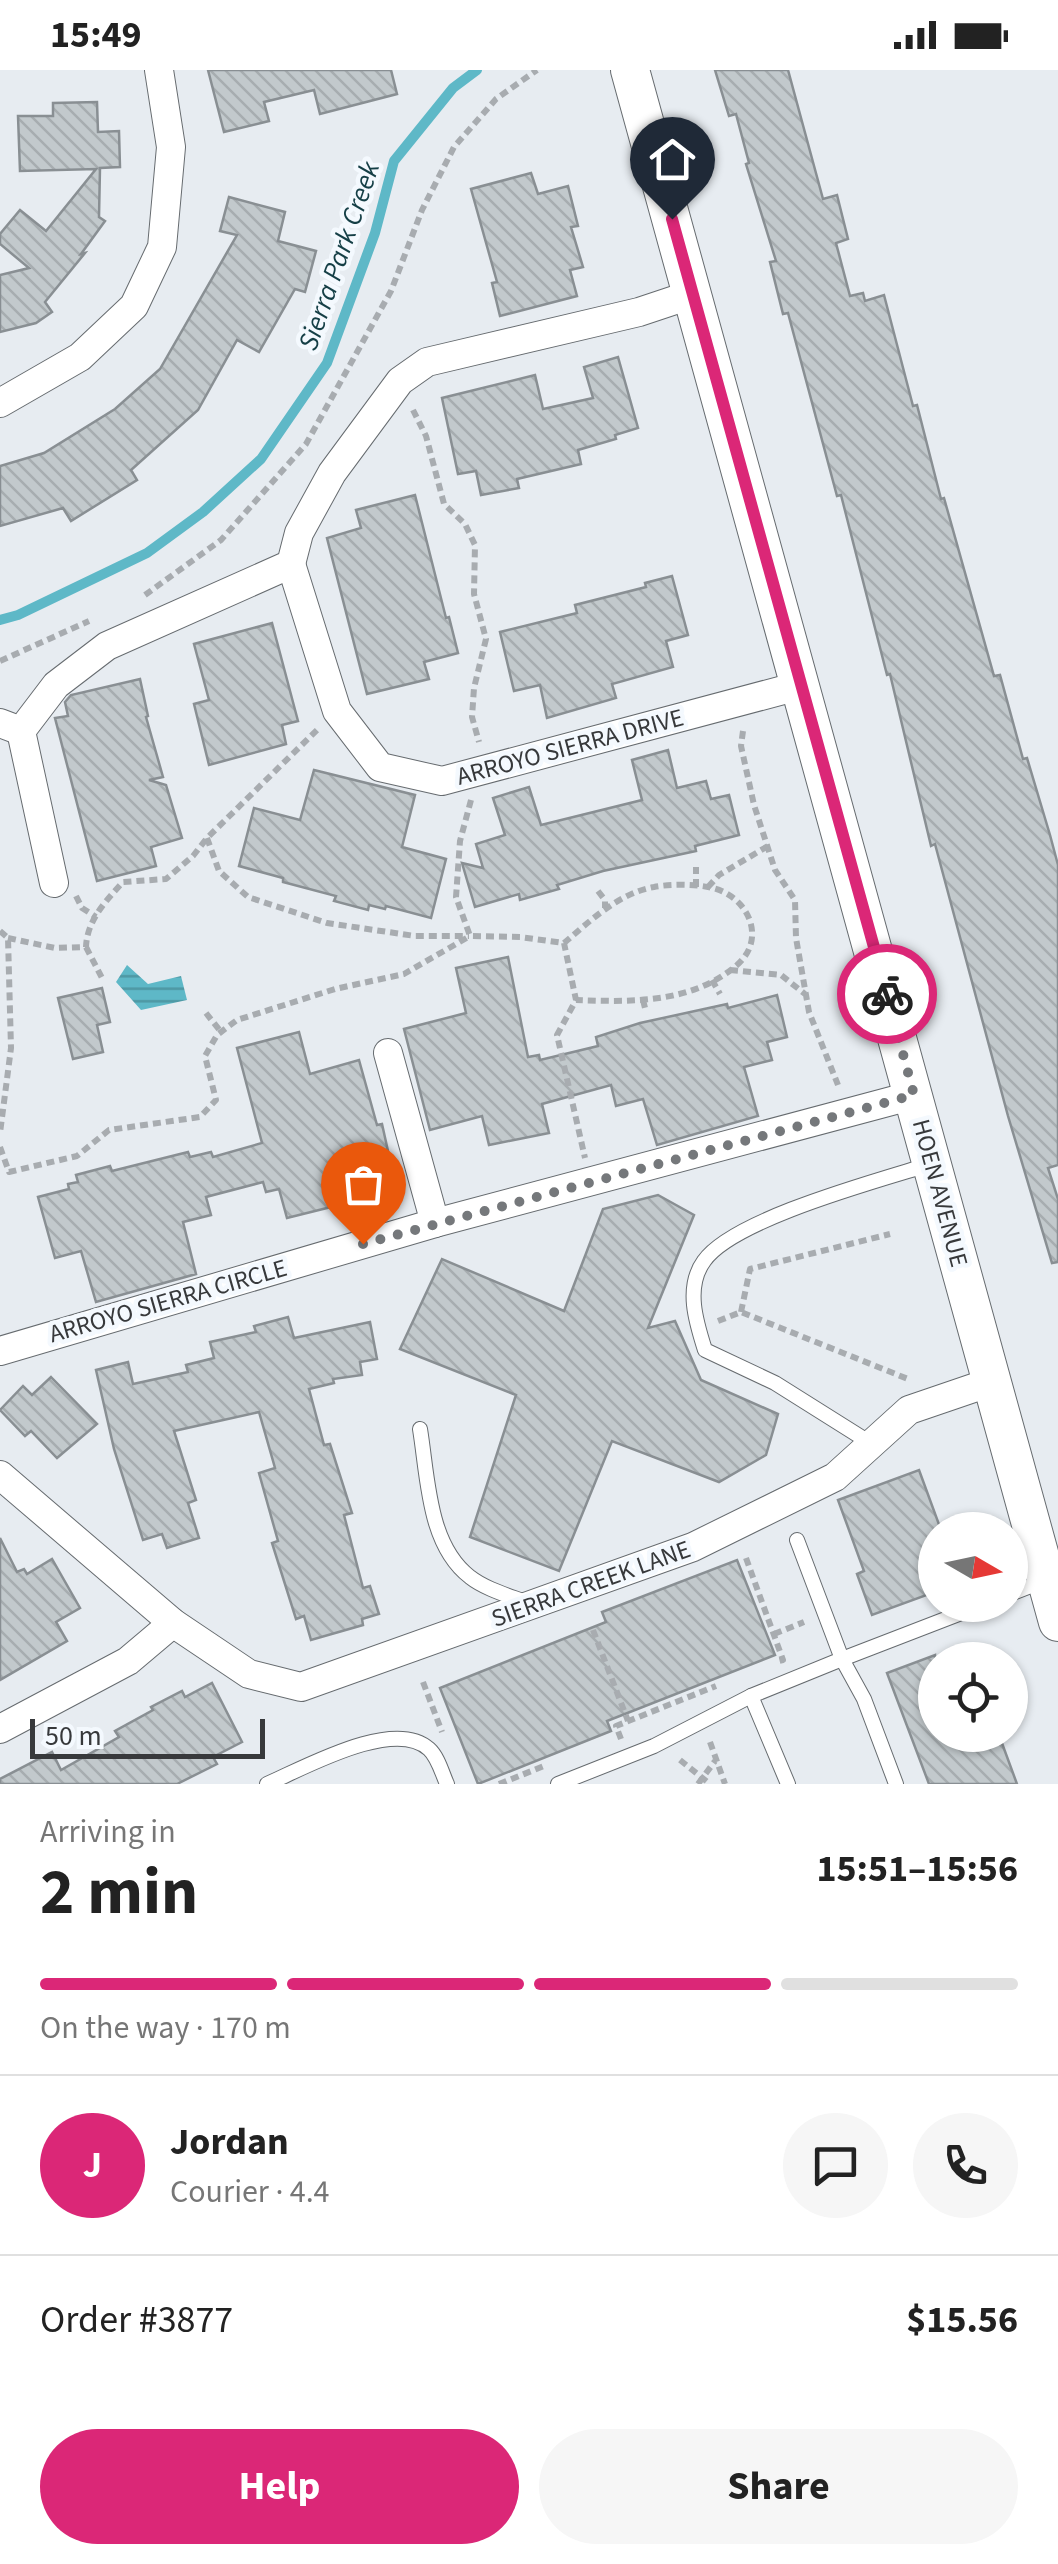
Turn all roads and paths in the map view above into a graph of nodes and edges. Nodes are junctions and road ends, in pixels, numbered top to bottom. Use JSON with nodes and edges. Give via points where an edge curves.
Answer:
{"nodes":[{"id":1,"x":158,"y":70,"type":"edge"},
{"id":2,"x":538,"y":70,"type":"edge"},
{"id":3,"x":630,"y":70,"type":"edge"},
{"id":4,"x":693,"y":294,"type":"junction"},
{"id":5,"x":400,"y":381,"type":"junction"},
{"id":6,"x":0,"y":403,"type":"edge"},
{"id":7,"x":291,"y":564,"type":"junction"},
{"id":8,"x":140,"y":598,"type":"dead end"},
{"id":9,"x":91,"y":620,"type":"dead end"},
{"id":10,"x":0,"y":661,"type":"edge"},
{"id":11,"x":802,"y":685,"type":"junction"},
{"id":12,"x":337,"y":711,"type":"junction"},
{"id":13,"x":10,"y":727,"type":"edge"},
{"id":14,"x":752,"y":728,"type":"dead end"},
{"id":15,"x":470,"y":774,"type":"junction"},
{"id":16,"x":207,"y":838,"type":"junction"},
{"id":17,"x":768,"y":846,"type":"junction"},
{"id":18,"x":696,"y":868,"type":"dead end"},
{"id":19,"x":54,"y":883,"type":"dead end"},
{"id":20,"x":696,"y":887,"type":"junction"},
{"id":21,"x":708,"y":887,"type":"junction"},
{"id":22,"x":598,"y":891,"type":"dead end"},
{"id":23,"x":606,"y":908,"type":"junction"},
{"id":24,"x":806,"y":915,"type":"dead end"},
{"id":25,"x":796,"y":916,"type":"junction"},
{"id":26,"x":0,"y":931,"type":"edge"},
{"id":27,"x":470,"y":936,"type":"junction"},
{"id":28,"x":8,"y":938,"type":"junction"},
{"id":29,"x":564,"y":943,"type":"junction"},
{"id":30,"x":86,"y":948,"type":"junction"},
{"id":31,"x":728,"y":970,"type":"junction"},
{"id":32,"x":102,"y":978,"type":"dead end"},
{"id":33,"x":712,"y":980,"type":"junction"},
{"id":34,"x":720,"y":994,"type":"dead end"},
{"id":35,"x":806,"y":995,"type":"junction"},
{"id":36,"x":576,"y":1000,"type":"junction"},
{"id":37,"x":643,"y":1000,"type":"junction"},
{"id":38,"x":206,"y":1012,"type":"dead end"},
{"id":39,"x":646,"y":1012,"type":"dead end"},
{"id":40,"x":221,"y":1032,"type":"junction"},
{"id":41,"x":388,"y":1052,"type":"dead end"},
{"id":42,"x":914,"y":1095,"type":"junction"},
{"id":43,"x":842,"y":1097,"type":"dead end"},
{"id":44,"x":0,"y":1133,"type":"edge"},
{"id":45,"x":0,"y":1147,"type":"edge"},
{"id":46,"x":3,"y":1164,"type":"edge"},
{"id":47,"x":931,"y":1164,"type":"junction"},
{"id":48,"x":591,"y":1184,"type":"junction"},
{"id":49,"x":435,"y":1223,"type":"junction"},
{"id":50,"x":890,"y":1234,"type":"dead end"},
{"id":51,"x":741,"y":1312,"type":"junction"},
{"id":52,"x":718,"y":1321,"type":"dead end"},
{"id":53,"x":0,"y":1351,"type":"edge"},
{"id":54,"x":920,"y":1374,"type":"dead end"},
{"id":55,"x":991,"y":1382,"type":"junction"},
{"id":56,"x":420,"y":1429,"type":"dead end"},
{"id":57,"x":872,"y":1444,"type":"junction"},
{"id":58,"x":0,"y":1475,"type":"edge"},
{"id":59,"x":797,"y":1540,"type":"dead end"},
{"id":60,"x":746,"y":1558,"type":"dead end"},
{"id":61,"x":1046,"y":1580,"type":"junction"},
{"id":62,"x":1028,"y":1587,"type":"edge"},
{"id":63,"x":534,"y":1606,"type":"junction"},
{"id":64,"x":804,"y":1622,"type":"dead end"},
{"id":65,"x":938,"y":1622,"type":"edge"},
{"id":66,"x":1058,"y":1622,"type":"edge"},
{"id":67,"x":172,"y":1623,"type":"junction"},
{"id":68,"x":594,"y":1630,"type":"dead end"},
{"id":69,"x":774,"y":1634,"type":"junction"},
{"id":70,"x":842,"y":1659,"type":"junction"},
{"id":71,"x":765,"y":1667,"type":"dead end"},
{"id":72,"x":729,"y":1681,"type":"dead end"},
{"id":73,"x":751,"y":1696,"type":"junction"},
{"id":74,"x":628,"y":1720,"type":"junction"},
{"id":75,"x":616,"y":1726,"type":"dead end"},
{"id":76,"x":0,"y":1730,"type":"edge"},
{"id":77,"x":710,"y":1742,"type":"dead end"},
{"id":78,"x":680,"y":1760,"type":"dead end"},
{"id":79,"x":716,"y":1760,"type":"junction"},
{"id":80,"x":704,"y":1776,"type":"junction"},
{"id":81,"x":267,"y":1784,"type":"edge"},
{"id":82,"x":447,"y":1784,"type":"edge"},
{"id":83,"x":558,"y":1784,"type":"edge"},
{"id":84,"x":698,"y":1784,"type":"edge"},
{"id":85,"x":710,"y":1784,"type":"edge"},
{"id":86,"x":725,"y":1784,"type":"edge"},
{"id":87,"x":788,"y":1784,"type":"edge"},
{"id":88,"x":896,"y":1784,"type":"edge"}],
"edges":[{"from":1,"to":6,"type":"street","via":[[170,148],[162,247],[134,306],[80,357]]},
{"from":2,"to":8,"type":"path","via":[[496,98],[454,147],[391,291],[306,444],[221,540]]},
{"from":3,"to":4,"type":"street","name":"HOEN AVENUE"},
{"from":4,"to":5,"type":"street","via":[[427,362]]},
{"from":4,"to":11,"type":"street","name":"HOEN AVENUE"},
{"from":5,"to":7,"type":"street","via":[[332,474],[299,533]]},
{"from":5,"to":15,"type":"path","via":[[414,396],[444,504],[465,524],[474,545],[474,594],[486,639],[472,717],[482,757]]},
{"from":7,"to":12,"type":"street","name":"ARROYO SIERRA DRIVE"},
{"from":7,"to":13,"type":"street","via":[[107,646]]},
{"from":9,"to":10,"type":"path"},
{"from":11,"to":15,"type":"street","name":"ARROYO SIERRA DRIVE"},
{"from":11,"to":42,"type":"street","name":"HOEN AVENUE"},
{"from":12,"to":15,"type":"street","name":"ARROYO SIERRA DRIVE","via":[[380,767],[442,781]]},
{"from":12,"to":16,"type":"path"},
{"from":13,"to":19,"type":"street"},
{"from":14,"to":17,"type":"path","via":[[744,727],[741,746]]},
{"from":15,"to":27,"type":"path","via":[[456,896]]},
{"from":16,"to":27,"type":"path","via":[[219,871],[248,897],[327,923]]},
{"from":16,"to":30,"type":"path","via":[[166,879],[123,882],[102,906]]},
{"from":17,"to":21,"type":"path"},
{"from":17,"to":25,"type":"path","via":[[776,870],[795,892]]},
{"from":18,"to":20,"type":"path"},
{"from":20,"to":21,"type":"path"},
{"from":20,"to":23,"type":"path","via":[[653,887]]},
{"from":21,"to":31,"type":"path","via":[[728,894],[753,922],[754,938]]},
{"from":22,"to":23,"type":"path"},
{"from":23,"to":29,"type":"path"},
{"from":24,"to":25,"type":"path"},
{"from":25,"to":35,"type":"path"},
{"from":26,"to":28,"type":"path"},
{"from":27,"to":29,"type":"path"},
{"from":27,"to":40,"type":"path","via":[[404,974],[237,1020]]},
{"from":28,"to":30,"type":"path"},
{"from":28,"to":44,"type":"path","via":[[12,1048]]},
{"from":29,"to":36,"type":"path"},
{"from":30,"to":32,"type":"path"},
{"from":31,"to":33,"type":"path"},
{"from":31,"to":35,"type":"path","via":[[782,975]]},
{"from":33,"to":34,"type":"path"},
{"from":33,"to":37,"type":"path"},
{"from":35,"to":43,"type":"path"},
{"from":36,"to":37,"type":"path"},
{"from":36,"to":48,"type":"path","via":[[557,1035]]},
{"from":37,"to":39,"type":"path"},
{"from":38,"to":40,"type":"path"},
{"from":40,"to":46,"type":"path","via":[[205,1056],[216,1100],[200,1118],[109,1130],[77,1156],[9,1172]]},
{"from":41,"to":49,"type":"street"},
{"from":42,"to":47,"type":"street","name":"HOEN AVENUE"},
{"from":42,"to":48,"type":"street","name":"ARROYO SIERRA CIRCLE"},
{"from":45,"to":46,"type":"path"},
{"from":47,"to":55,"type":"street","name":"HOEN AVENUE"},
{"from":47,"to":57,"type":"lane","via":[[810,1202],[724,1241],[703,1262],[693,1292],[705,1350],[776,1383]]},
{"from":48,"to":49,"type":"street","name":"ARROYO SIERRA CIRCLE"},
{"from":49,"to":53,"type":"street","name":"ARROYO SIERRA CIRCLE"},
{"from":50,"to":51,"type":"path","via":[[750,1269]]},
{"from":51,"to":52,"type":"path"},
{"from":51,"to":54,"type":"path","via":[[911,1380]]},
{"from":55,"to":57,"type":"street","name":"SIERRA CREEK LANE","via":[[909,1410]]},
{"from":55,"to":61,"type":"street","name":"HOEN AVENUE"},
{"from":56,"to":63,"type":"lane","via":[[434,1518],[449,1558],[472,1580]]},
{"from":57,"to":63,"type":"street","name":"SIERRA CREEK LANE","via":[[835,1477],[693,1547]]},
{"from":58,"to":67,"type":"street","name":"SIERRA CREEK LANE"},
{"from":59,"to":70,"type":"lane"},
{"from":60,"to":69,"type":"path"},
{"from":61,"to":62,"type":"lane"},
{"from":61,"to":66,"type":"street","name":"HOEN AVENUE"},
{"from":63,"to":67,"type":"street","name":"SIERRA CREEK LANE","via":[[301,1687],[249,1674]]},
{"from":64,"to":69,"type":"path"},
{"from":65,"to":70,"type":"lane"},
{"from":67,"to":76,"type":"street","via":[[128,1661]]},
{"from":68,"to":74,"type":"path"},
{"from":69,"to":71,"type":"path","via":[[783,1660]]},
{"from":70,"to":73,"type":"lane"},
{"from":70,"to":88,"type":"lane"},
{"from":72,"to":74,"type":"path"},
{"from":73,"to":83,"type":"lane","via":[[654,1746]]},
{"from":73,"to":87,"type":"lane"},
{"from":74,"to":75,"type":"path"},
{"from":77,"to":79,"type":"path"},
{"from":78,"to":80,"type":"path"},
{"from":79,"to":80,"type":"path"},
{"from":79,"to":86,"type":"path"},
{"from":80,"to":84,"type":"path"},
{"from":80,"to":85,"type":"path"},
{"from":81,"to":82,"type":"lane","via":[[388,1737],[415,1740],[432,1751]]}]}
